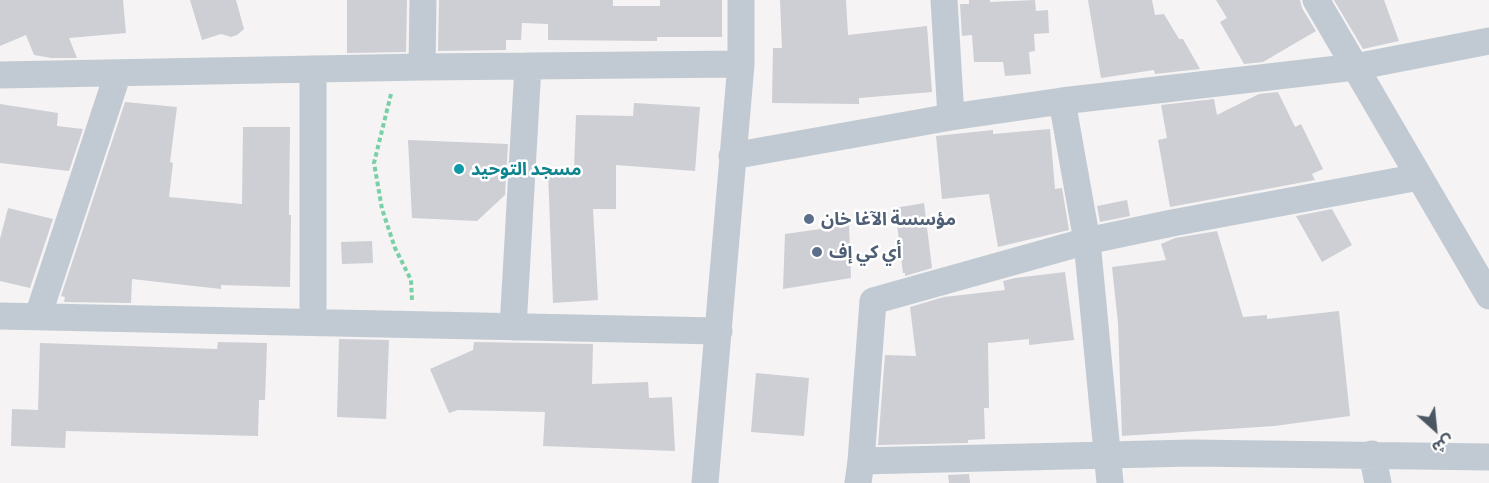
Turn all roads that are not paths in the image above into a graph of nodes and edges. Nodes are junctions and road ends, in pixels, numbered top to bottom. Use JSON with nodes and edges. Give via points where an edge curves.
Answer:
{"nodes":[{"id":1,"x":423,"y":0,"type":"edge"},
{"id":2,"x":741,"y":0,"type":"edge"},
{"id":3,"x":944,"y":0,"type":"edge"},
{"id":4,"x":1316,"y":0,"type":"edge"},
{"id":5,"x":1489,"y":41,"type":"edge"},
{"id":6,"x":741,"y":64,"type":"junction"},
{"id":7,"x":528,"y":66,"type":"junction"},
{"id":8,"x":411,"y":67,"type":"junction"},
{"id":9,"x":1355,"y":67,"type":"junction"},
{"id":10,"x":313,"y":69,"type":"junction"},
{"id":11,"x":118,"y":73,"type":"junction"},
{"id":12,"x":0,"y":75,"type":"edge"},
{"id":13,"x":1062,"y":101,"type":"junction"},
{"id":14,"x":951,"y":117,"type":"junction"},
{"id":15,"x":732,"y":156,"type":"junction"},
{"id":16,"x":1419,"y":177,"type":"junction"},
{"id":17,"x":1087,"y":241,"type":"junction"},
{"id":18,"x":1489,"y":296,"type":"edge"},
{"id":19,"x":0,"y":316,"type":"edge"},
{"id":20,"x":38,"y":316,"type":"junction"},
{"id":21,"x":313,"y":322,"type":"junction"},
{"id":22,"x":513,"y":327,"type":"junction"},
{"id":23,"x":719,"y":331,"type":"junction"},
{"id":24,"x":1108,"y":454,"type":"junction"},
{"id":25,"x":1372,"y":454,"type":"junction"},
{"id":26,"x":1489,"y":457,"type":"edge"},
{"id":27,"x":860,"y":472,"type":"edge"},
{"id":28,"x":705,"y":483,"type":"edge"},
{"id":29,"x":1110,"y":483,"type":"edge"},
{"id":30,"x":1378,"y":483,"type":"edge"}],
"edges":[{"from":1,"to":8,"type":"street"},
{"from":2,"to":6,"type":"street"},
{"from":3,"to":14,"type":"street"},
{"from":4,"to":9,"type":"street"},
{"from":5,"to":9,"type":"street"},
{"from":6,"to":7,"type":"street"},
{"from":6,"to":15,"type":"street"},
{"from":7,"to":8,"type":"street"},
{"from":7,"to":22,"type":"street"},
{"from":8,"to":10,"type":"street"},
{"from":9,"to":13,"type":"street"},
{"from":9,"to":16,"type":"street"},
{"from":10,"to":11,"type":"street"},
{"from":10,"to":21,"type":"street"},
{"from":11,"to":12,"type":"street"},
{"from":11,"to":20,"type":"street"},
{"from":13,"to":14,"type":"street"},
{"from":13,"to":17,"type":"street"},
{"from":14,"to":15,"type":"street"},
{"from":15,"to":23,"type":"street"},
{"from":16,"to":17,"type":"street"},
{"from":16,"to":18,"type":"street"},
{"from":17,"to":24,"type":"street"},
{"from":17,"to":27,"type":"street","via":[[873,301]]},
{"from":19,"to":20,"type":"street"},
{"from":20,"to":21,"type":"street"},
{"from":21,"to":22,"type":"street"},
{"from":22,"to":23,"type":"street"},
{"from":23,"to":28,"type":"street"},
{"from":24,"to":25,"type":"street"},
{"from":24,"to":27,"type":"street"},
{"from":24,"to":29,"type":"street"},
{"from":25,"to":26,"type":"street"},
{"from":25,"to":30,"type":"street"}]}
